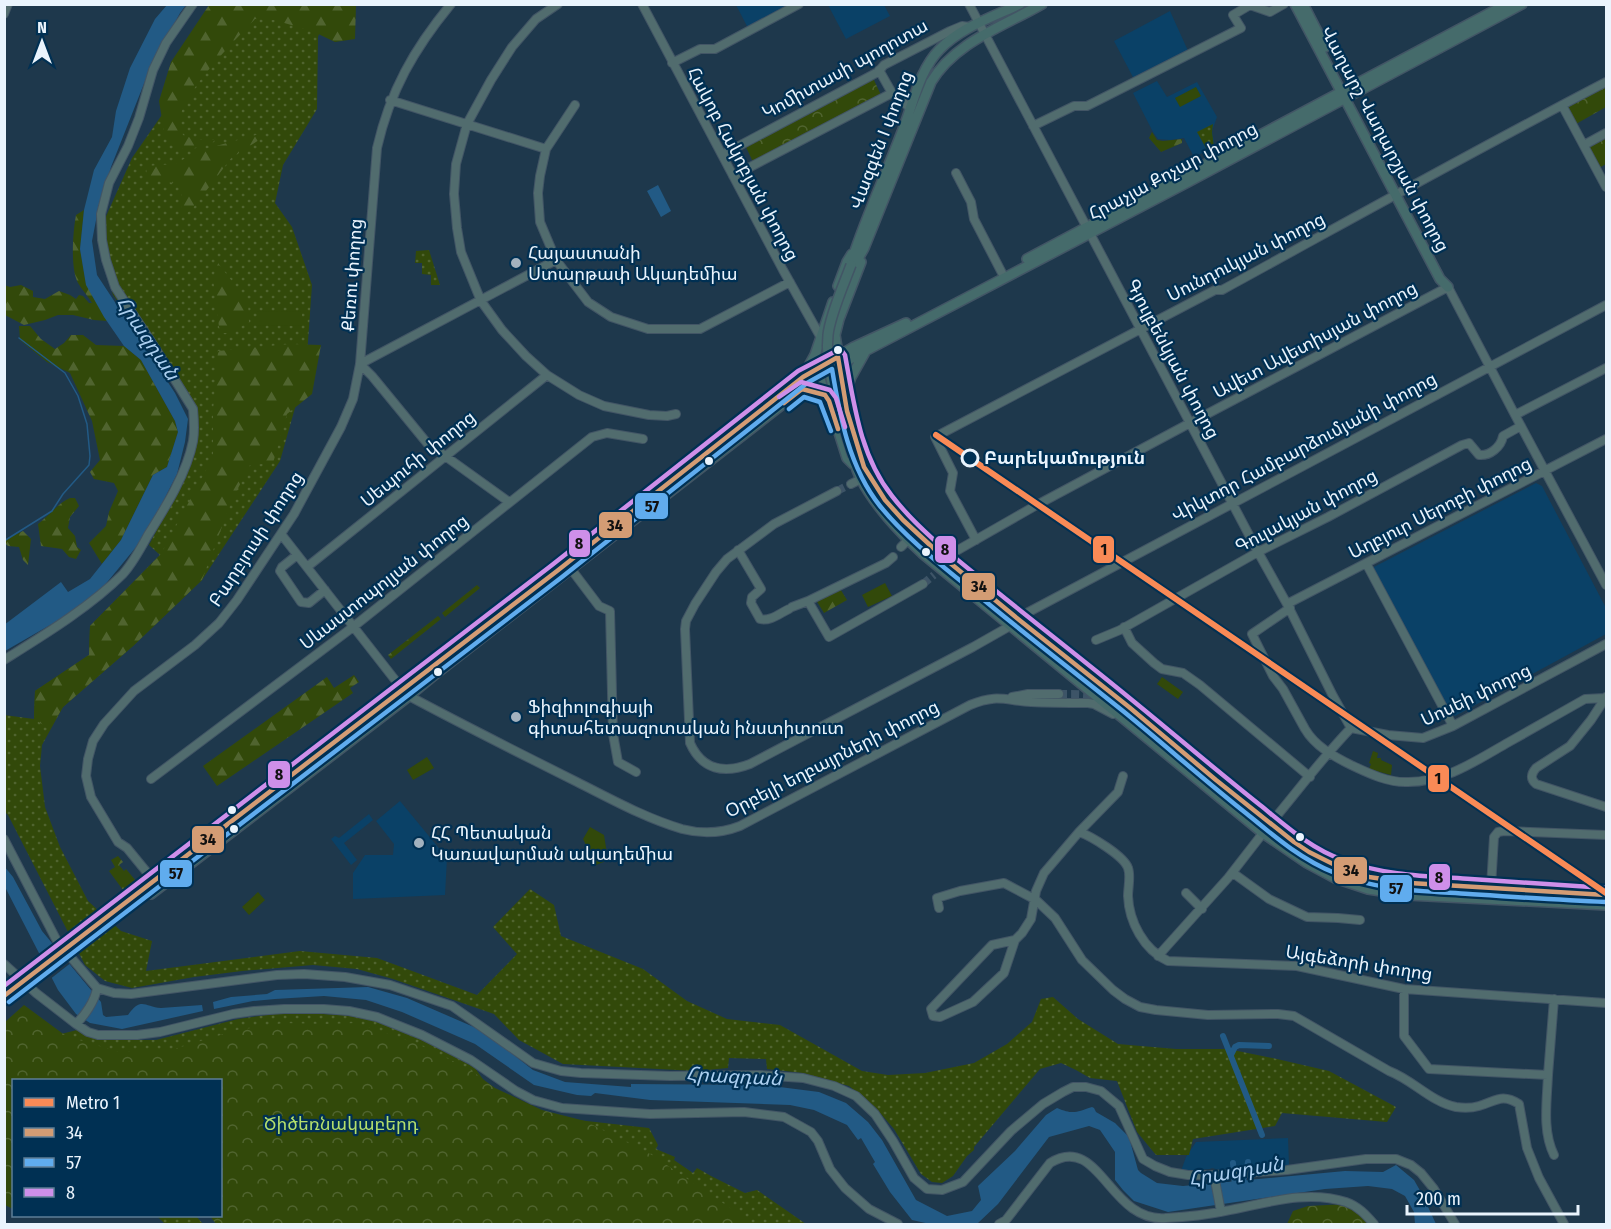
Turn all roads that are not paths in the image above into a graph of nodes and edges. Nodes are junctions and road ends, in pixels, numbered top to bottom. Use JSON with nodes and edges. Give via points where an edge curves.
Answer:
{"nodes":[{"id":1,"x":8,"y":4,"type":"edge"},
{"id":2,"x":193,"y":4,"type":"edge"},
{"id":3,"x":451,"y":4,"type":"edge"},
{"id":4,"x":558,"y":4,"type":"edge"},
{"id":5,"x":642,"y":4,"type":"edge"},
{"id":6,"x":799,"y":4,"type":"edge"},
{"id":7,"x":969,"y":4,"type":"edge"},
{"id":8,"x":1020,"y":4,"type":"edge"},
{"id":9,"x":1042,"y":4,"type":"edge"},
{"id":10,"x":1284,"y":4,"type":"edge"},
{"id":11,"x":1295,"y":4,"type":"edge"},
{"id":12,"x":1303,"y":4,"type":"edge"},
{"id":13,"x":1507,"y":4,"type":"edge"},
{"id":14,"x":1522,"y":4,"type":"edge"},
{"id":15,"x":4,"y":14,"type":"edge"},
{"id":16,"x":974,"y":26,"type":"junction"},
{"id":17,"x":986,"y":35,"type":"junction"},
{"id":18,"x":672,"y":63,"type":"junction"},
{"id":19,"x":879,"y":70,"type":"junction"},
{"id":20,"x":1606,"y":82,"type":"edge"},
{"id":21,"x":892,"y":93,"type":"junction"},
{"id":22,"x":1347,"y":94,"type":"junction"},
{"id":23,"x":390,"y":100,"type":"junction"},
{"id":24,"x":576,"y":105,"type":"dead end"},
{"id":25,"x":1562,"y":105,"type":"junction"},
{"id":26,"x":910,"y":108,"type":"junction"},
{"id":27,"x":467,"y":124,"type":"junction"},
{"id":28,"x":1033,"y":126,"type":"junction"},
{"id":29,"x":1606,"y":133,"type":"edge"},
{"id":30,"x":1584,"y":145,"type":"junction"},
{"id":31,"x":546,"y":149,"type":"junction"},
{"id":32,"x":722,"y":155,"type":"junction"},
{"id":33,"x":956,"y":174,"type":"dead end"},
{"id":34,"x":733,"y":176,"type":"junction"},
{"id":35,"x":1606,"y":187,"type":"edge"},
{"id":36,"x":1398,"y":193,"type":"junction"},
{"id":37,"x":1089,"y":231,"type":"junction"},
{"id":38,"x":860,"y":248,"type":"junction"},
{"id":39,"x":556,"y":260,"type":"junction"},
{"id":40,"x":1002,"y":273,"type":"junction"},
{"id":41,"x":790,"y":282,"type":"junction"},
{"id":42,"x":1448,"y":287,"type":"junction"},
{"id":43,"x":481,"y":301,"type":"junction"},
{"id":44,"x":1606,"y":305,"type":"edge"},
{"id":45,"x":1140,"y":329,"type":"junction"},
{"id":46,"x":835,"y":335,"type":"junction"},
{"id":47,"x":820,"y":336,"type":"junction"},
{"id":48,"x":854,"y":347,"type":"junction"},
{"id":49,"x":865,"y":351,"type":"junction"},
{"id":50,"x":360,"y":364,"type":"junction"},
{"id":51,"x":1489,"y":366,"type":"junction"},
{"id":52,"x":831,"y":367,"type":"junction"},
{"id":53,"x":1606,"y":368,"type":"edge"},
{"id":54,"x":548,"y":375,"type":"junction"},
{"id":55,"x":803,"y":377,"type":"junction"},
{"id":56,"x":802,"y":389,"type":"junction"},
{"id":57,"x":844,"y":396,"type":"junction"},
{"id":58,"x":829,"y":401,"type":"junction"},
{"id":59,"x":676,"y":414,"type":"dead end"},
{"id":60,"x":1515,"y":415,"type":"junction"},
{"id":61,"x":1190,"y":423,"type":"junction"},
{"id":62,"x":1521,"y":426,"type":"junction"},
{"id":63,"x":643,"y":439,"type":"dead end"},
{"id":64,"x":1606,"y":439,"type":"edge"},
{"id":65,"x":446,"y":457,"type":"junction"},
{"id":66,"x":696,"y":466,"type":"junction"},
{"id":67,"x":861,"y":472,"type":"junction"},
{"id":68,"x":1545,"y":472,"type":"junction"},
{"id":69,"x":851,"y":484,"type":"tunnel mouth"},
{"id":70,"x":837,"y":491,"type":"tunnel mouth"},
{"id":71,"x":509,"y":502,"type":"junction"},
{"id":72,"x":1232,"y":503,"type":"junction"},
{"id":73,"x":281,"y":534,"type":"junction"},
{"id":74,"x":976,"y":540,"type":"junction"},
{"id":75,"x":738,"y":550,"type":"junction"},
{"id":76,"x":1258,"y":552,"type":"junction"},
{"id":77,"x":297,"y":555,"type":"junction"},
{"id":78,"x":892,"y":557,"type":"dead end"},
{"id":79,"x":944,"y":558,"type":"junction"},
{"id":80,"x":1366,"y":563,"type":"junction"},
{"id":81,"x":307,"y":567,"type":"junction"},
{"id":82,"x":571,"y":569,"type":"junction"},
{"id":83,"x":923,"y":584,"type":"tunnel mouth"},
{"id":84,"x":1606,"y":585,"type":"edge"},
{"id":85,"x":325,"y":590,"type":"junction"},
{"id":86,"x":524,"y":600,"type":"junction"},
{"id":87,"x":808,"y":601,"type":"junction"},
{"id":88,"x":1288,"y":606,"type":"junction"},
{"id":89,"x":1018,"y":619,"type":"junction"},
{"id":90,"x":1010,"y":626,"type":"junction"},
{"id":91,"x":353,"y":627,"type":"junction"},
{"id":92,"x":1124,"y":627,"type":"junction"},
{"id":93,"x":1096,"y":640,"type":"dead end"},
{"id":94,"x":1606,"y":644,"type":"edge"},
{"id":95,"x":4,"y":660,"type":"edge"},
{"id":96,"x":406,"y":693,"type":"junction"},
{"id":97,"x":1059,"y":694,"type":"tunnel mouth"},
{"id":98,"x":1606,"y":697,"type":"edge"},
{"id":99,"x":1008,"y":698,"type":"junction"},
{"id":100,"x":1119,"y":705,"type":"tunnel mouth"},
{"id":101,"x":1454,"y":726,"type":"junction"},
{"id":102,"x":1351,"y":728,"type":"junction"},
{"id":103,"x":1139,"y":732,"type":"junction"},
{"id":104,"x":1169,"y":741,"type":"junction"},
{"id":105,"x":1328,"y":752,"type":"junction"},
{"id":106,"x":636,"y":772,"type":"dead end"},
{"id":107,"x":1122,"y":776,"type":"dead end"},
{"id":108,"x":1310,"y":777,"type":"junction"},
{"id":109,"x":151,"y":779,"type":"dead end"},
{"id":110,"x":1606,"y":807,"type":"edge"},
{"id":111,"x":1270,"y":824,"type":"junction"},
{"id":112,"x":1079,"y":832,"type":"junction"},
{"id":113,"x":1263,"y":833,"type":"junction"},
{"id":114,"x":1606,"y":835,"type":"edge"},
{"id":115,"x":4,"y":839,"type":"edge"},
{"id":116,"x":1233,"y":873,"type":"junction"},
{"id":117,"x":150,"y":887,"type":"joint"},
{"id":118,"x":1491,"y":887,"type":"junction"},
{"id":119,"x":1186,"y":893,"type":"dead end"},
{"id":120,"x":1606,"y":895,"type":"edge"},
{"id":121,"x":1036,"y":900,"type":"junction"},
{"id":122,"x":1606,"y":905,"type":"edge"},
{"id":123,"x":939,"y":908,"type":"dead end"},
{"id":124,"x":1202,"y":909,"type":"junction"},
{"id":125,"x":1360,"y":921,"type":"dead end"},
{"id":126,"x":1015,"y":940,"type":"junction"},
{"id":127,"x":1158,"y":956,"type":"junction"},
{"id":128,"x":4,"y":964,"type":"edge"},
{"id":129,"x":1404,"y":989,"type":"junction"},
{"id":130,"x":96,"y":992,"type":"junction"},
{"id":131,"x":1554,"y":999,"type":"junction"},
{"id":132,"x":1606,"y":1003,"type":"edge"},
{"id":133,"x":79,"y":1021,"type":"junction"},
{"id":134,"x":1548,"y":1075,"type":"junction"},
{"id":135,"x":1554,"y":1155,"type":"dead end"},
{"id":136,"x":1217,"y":1176,"type":"junction"},
{"id":137,"x":1220,"y":1209,"type":"junction"},
{"id":138,"x":898,"y":1224,"type":"edge"},
{"id":139,"x":999,"y":1224,"type":"edge"},
{"id":140,"x":1374,"y":1224,"type":"edge"},
{"id":141,"x":1455,"y":1224,"type":"edge"},
{"id":142,"x":1564,"y":1224,"type":"edge"}],
"edges":[{"from":1,"to":15,"type":"street"},
{"from":2,"to":95,"type":"street","via":[[153,70],[139,118],[109,183],[101,214],[102,240],[115,286],[193,409],[193,441],[165,506],[124,572],[77,612]]},
{"from":3,"to":23,"type":"street","name":"Քեռու փողոց","via":[[412,56]]},
{"from":4,"to":27,"type":"street","via":[[536,19],[512,47]]},
{"from":5,"to":18,"type":"street","name":"Հակոբ Հակոբյան փողոց"},
{"from":6,"to":18,"type":"street","via":[[715,49],[696,50]]},
{"from":7,"to":16,"type":"street","name":"Գյուլբենկյան փողոց"},
{"from":8,"to":16,"type":"main road","name":"Կոմիտասի պողոտա"},
{"from":9,"to":17,"type":"main road"},
{"from":10,"to":28,"type":"street","via":[[1270,12],[1250,5],[1233,15],[1241,28],[1087,106],[1074,106]]},
{"from":11,"to":22,"type":"main road","name":"Վաղարշ Վաղարշյան փողոց"},
{"from":12,"to":22,"type":"main road","name":"Վաղարշ Վաղարշյան փողոց"},
{"from":13,"to":22,"type":"main road","name":"Հրաչյա Քոչար փողոց"},
{"from":14,"to":22,"type":"main road","name":"Հրաչյա Քոչար փողոց"},
{"from":16,"to":17,"type":"street","name":"Գյուլբենկյան փողոց"},
{"from":16,"to":19,"type":"street","name":"Կոմիտասի պողոտա","via":[[950,31]]},
{"from":16,"to":26,"type":"main road","name":"Վազգեն I փողոց","via":[[940,49],[931,60]]},
{"from":17,"to":28,"type":"street","name":"Գյուլբենկյան փողոց"},
{"from":17,"to":38,"type":"main road","name":"Վազգեն I փողոց","via":[[951,57],[931,82]]},
{"from":18,"to":32,"type":"street","name":"Հակոբ Հակոբյան փողոց"},
{"from":19,"to":21,"type":"street"},
{"from":19,"to":32,"type":"street","name":"Կոմիտասի պողոտա"},
{"from":20,"to":25,"type":"street","name":"Սունդուկյան փողոց"},
{"from":21,"to":26,"type":"street"},
{"from":21,"to":34,"type":"street"},
{"from":22,"to":36,"type":"main road","name":"Վաղարշ Վաղարշյան փողոց"},
{"from":22,"to":37,"type":"main road","name":"Հրաչյա Քոչար փողոց"},
{"from":23,"to":27,"type":"street"},
{"from":23,"to":50,"type":"street","name":"Քեռու փողոց","via":[[377,148]]},
{"from":24,"to":31,"type":"street"},
{"from":25,"to":30,"type":"street"},
{"from":25,"to":36,"type":"street","name":"Սունդուկյան փողոց"},
{"from":26,"to":38,"type":"main road","name":"Վազգեն I փողոց"},
{"from":27,"to":31,"type":"street"},
{"from":27,"to":43,"type":"street","via":[[453,194],[461,252]]},
{"from":28,"to":37,"type":"street","name":"Գյուլբենկյան փողոց"},
{"from":29,"to":30,"type":"street"},
{"from":30,"to":35,"type":"street"},
{"from":31,"to":39,"type":"street","via":[[538,193],[540,222]]},
{"from":32,"to":34,"type":"street","name":"Հակոբ Հակոբյան փողոց"},
{"from":33,"to":40,"type":"street"},
{"from":34,"to":41,"type":"street","name":"Հակոբ Հակոբյան փողոց"},
{"from":36,"to":42,"type":"main road","name":"Վաղարշ Վաղարշյան փողոց","via":[[1440,279]]},
{"from":36,"to":45,"type":"street","name":"Սունդուկյան փողոց","via":[[1222,290],[1215,290]]},
{"from":37,"to":40,"type":"main road","name":"Հրաչյա Քոչար փողոց"},
{"from":37,"to":45,"type":"street","name":"Գյուլբենկյան փողոց"},
{"from":37,"to":49,"type":"main road","name":"Հրաչյա Քոչար փողոց"},
{"from":38,"to":46,"type":"main road","name":"Վազգեն I փողոց","via":[[860,266]]},
{"from":38,"to":47,"type":"main road","name":"Վազգեն I փողոց","via":[[847,262]]},
{"from":38,"to":52,"type":"main road","name":"Վազգեն I փողոց","bridge":true,"via":[[829,329]]},
{"from":39,"to":41,"type":"street","via":[[588,302],[611,317],[648,329],[705,327]]},
{"from":39,"to":43,"type":"street"},
{"from":40,"to":48,"type":"main road","name":"Հրաչյա Քոչար փողոց"},
{"from":41,"to":47,"type":"street","name":"Հակոբ Հակոբյան փողոց"},
{"from":42,"to":51,"type":"street","name":"Վաղարշ Վաղարշյան փողոց"},
{"from":42,"to":61,"type":"street","name":"Ավետ Ավետիսյան փողոց"},
{"from":43,"to":50,"type":"street"},
{"from":43,"to":54,"type":"street","via":[[502,330]]},
{"from":44,"to":51,"type":"street","name":"Վիկտոր Համբարձումյանի փողոց"},
{"from":45,"to":61,"type":"street","name":"Գյուլբենկյան փողոց"},
{"from":45,"to":74,"type":"street","name":"Սունդուկյան փողոց","via":[[935,437],[953,473],[950,491]]},
{"from":46,"to":47,"type":"main road","via":[[826,339]]},
{"from":46,"to":48,"type":"main road"},
{"from":46,"to":52,"type":"main road"},
{"from":47,"to":55,"type":"main road","name":"Վազգեն I փողոց"},
{"from":48,"to":52,"type":"main road","name":"Հրաչյա Քոչար փողոց"},
{"from":49,"to":52,"type":"main road","name":"Հրաչյա Քոչար փողոց"},
{"from":49,"to":57,"type":"main road"},
{"from":50,"to":65,"type":"street","via":[[427,443]]},
{"from":50,"to":73,"type":"street","name":"Բարբյուսի փողոց","via":[[353,399],[341,427]]},
{"from":51,"to":60,"type":"street","name":"Վաղարշ Վաղարշյան փողոց"},
{"from":51,"to":72,"type":"street","name":"Վիկտոր Համբարձումյանի փողոց"},
{"from":52,"to":55,"type":"main road"},
{"from":52,"to":56,"type":"main road"},
{"from":52,"to":57,"type":"main road"},
{"from":52,"to":58,"type":"main road"},
{"from":52,"to":67,"type":"main road","bridge":true,"via":[[837,406]]},
{"from":53,"to":60,"type":"street"},
{"from":54,"to":59,"type":"street","via":[[604,406],[649,415]]},
{"from":54,"to":65,"type":"street","name":"Սեպուհի փողոց"},
{"from":55,"to":66,"type":"main road"},
{"from":56,"to":58,"type":"main road","via":[[819,392]]},
{"from":56,"to":66,"type":"main road"},
{"from":57,"to":58,"type":"main road","via":[[833,395]]},
{"from":57,"to":67,"type":"main road"},
{"from":58,"to":67,"type":"main road","via":[[847,458]]},
{"from":60,"to":62,"type":"street","name":"Վաղարշ Վաղարշյան փողոց"},
{"from":61,"to":72,"type":"street","name":"Գյուլբենկյան փողոց"},
{"from":61,"to":74,"type":"street","name":"Ավետ Ավետիսյան փողոց"},
{"from":62,"to":68,"type":"street","name":"Վաղարշ Վաղարշյան փողոց"},
{"from":62,"to":76,"type":"street","name":"Գուլակյան փողոց","via":[[1503,436],[1502,443],[1489,454],[1479,455],[1466,443]]},
{"from":63,"to":71,"type":"street","name":"Սևաստոպոլյան փողոց","via":[[606,433],[592,437]]},
{"from":64,"to":68,"type":"street","name":"Աղբյուր Սերոբի փողոց"},
{"from":65,"to":71,"type":"street"},
{"from":65,"to":81,"type":"street","name":"Սեպուհի փողոց"},
{"from":66,"to":82,"type":"main road"},
{"from":66,"to":86,"type":"main road"},
{"from":67,"to":69,"type":"street"},
{"from":67,"to":79,"type":"main road","via":[[903,520]]},
{"from":67,"to":90,"type":"main road","via":[[904,544]]},
{"from":68,"to":80,"type":"street","name":"Աղբյուր Սերոբի փողոց"},
{"from":68,"to":84,"type":"street","name":"Վաղարշ Վաղարշյան փողոց"},
{"from":70,"to":75,"type":"street","via":[[774,524]]},
{"from":71,"to":91,"type":"street","name":"Սևաստոպոլյան փողոց"},
{"from":72,"to":76,"type":"street","name":"Գյուլբենկյան փողոց"},
{"from":72,"to":89,"type":"street","name":"Վիկտոր Համբարձումյանի փողոց"},
{"from":73,"to":77,"type":"street"},
{"from":73,"to":117,"type":"street","name":"Բարբյուսի փողոց","via":[[219,623],[134,692],[93,741],[86,776],[91,797]]},
{"from":74,"to":79,"type":"street","name":"Ավետ Ավետիսյան փողոց"},
{"from":75,"to":87,"type":"street","via":[[761,589],[751,603],[760,619],[769,619]]},
{"from":75,"to":90,"type":"street","name":"Վիկտոր Համբարձումյանի փողոց","via":[[716,572],[686,621],[690,743],[708,766],[731,769],[750,764]]},
{"from":76,"to":88,"type":"street","name":"Գյուլբենկյան փողոց"},
{"from":76,"to":92,"type":"street","name":"Գուլակյան փողոց"},
{"from":77,"to":81,"type":"street"},
{"from":77,"to":85,"type":"street","via":[[280,571],[301,602],[309,603]]},
{"from":78,"to":87,"type":"street"},
{"from":79,"to":89,"type":"main road"},
{"from":80,"to":88,"type":"street","name":"Աղբյուր Սերոբի փողոց"},
{"from":80,"to":101,"type":"street"},
{"from":81,"to":85,"type":"street"},
{"from":82,"to":86,"type":"main road"},
{"from":82,"to":106,"type":"street","via":[[599,606],[610,611],[613,734],[618,762]]},
{"from":83,"to":87,"type":"street","via":[[828,637]]},
{"from":85,"to":91,"type":"street"},
{"from":86,"to":96,"type":"main road","via":[[438,672]]},
{"from":88,"to":102,"type":"street","name":"Գյուլբենկյան փողոց"},
{"from":88,"to":105,"type":"street","name":"Աղբյուր Սերոբի փողոց","via":[[1252,634],[1308,735]]},
{"from":89,"to":90,"type":"street","name":"Վիկտոր Համբարձումյանի փողոց"},
{"from":89,"to":104,"type":"main road"},
{"from":90,"to":103,"type":"main road"},
{"from":91,"to":96,"type":"street"},
{"from":91,"to":109,"type":"street","name":"Սևաստոպոլյան փողոց"},
{"from":92,"to":93,"type":"street","name":"Գուլակյան փողոց"},
{"from":92,"to":108,"type":"street","via":[[1132,643],[1154,663],[1162,669],[1184,673]]},
{"from":94,"to":101,"type":"street","name":"Սոսեի փողոց"},
{"from":96,"to":99,"type":"street","name":"Օրբելի եղբայրների փողոց","via":[[635,811],[683,829],[713,832],[746,823],[970,705]]},
{"from":96,"to":117,"type":"main road"},
{"from":97,"to":99,"type":"street","name":"Օրբելի եղբայրների փողոց"},
{"from":98,"to":105,"type":"street","via":[[1585,699],[1461,769],[1425,780],[1396,782]]},
{"from":98,"to":110,"type":"street","via":[[1570,746],[1536,768],[1531,776],[1536,784]]},
{"from":99,"to":103,"type":"street","name":"Օրբելի եղբայրների փողոց","via":[[1094,704]]},
{"from":100,"to":104,"type":"street"},
{"from":101,"to":102,"type":"street","name":"Սոսեի փողոց","via":[[1423,738]]},
{"from":102,"to":105,"type":"street"},
{"from":103,"to":113,"type":"main road"},
{"from":104,"to":111,"type":"main road"},
{"from":105,"to":108,"type":"street"},
{"from":107,"to":112,"type":"street","via":[[1118,792]]},
{"from":108,"to":111,"type":"street"},
{"from":111,"to":118,"type":"main road","via":[[1310,852],[1369,877]]},
{"from":112,"to":121,"type":"street","via":[[1044,873]]},
{"from":112,"to":127,"type":"street","via":[[1091,836],[1128,867],[1130,913],[1139,934]]},
{"from":113,"to":116,"type":"street"},
{"from":113,"to":122,"type":"main road","via":[[1335,878],[1368,889]]},
{"from":114,"to":118,"type":"street","via":[[1498,832],[1494,837]]},
{"from":115,"to":130,"type":"street","via":[[57,941]]},
{"from":116,"to":124,"type":"street"},
{"from":116,"to":125,"type":"street","via":[[1269,899],[1307,917]]},
{"from":118,"to":120,"type":"main road"},
{"from":119,"to":124,"type":"street"},
{"from":121,"to":123,"type":"street","via":[[1004,883],[937,898]]},
{"from":121,"to":126,"type":"street","via":[[1030,919]]},
{"from":121,"to":142,"type":"street","via":[[1055,918],[1082,960],[1113,990],[1140,1007],[1208,1015],[1294,1017],[1400,1075],[1433,1098],[1466,1108],[1493,1100],[1510,1099],[1519,1104],[1527,1148]]},
{"from":124,"to":127,"type":"street"},
{"from":126,"to":126,"type":"street","via":[[992,945],[931,1009],[933,1016],[940,1017],[973,1002],[1004,973]]},
{"from":127,"to":129,"type":"street","name":"Այգեձորի փողոց","via":[[1168,961],[1297,966]]},
{"from":128,"to":133,"type":"street","via":[[36,993]]},
{"from":129,"to":131,"type":"street","name":"Այգեձորի փողոց"},
{"from":129,"to":134,"type":"street","via":[[1404,1036],[1429,1069]]},
{"from":130,"to":133,"type":"street"},
{"from":130,"to":136,"type":"street","via":[[131,994],[277,975],[345,977],[390,985],[452,1006],[533,1063],[561,1071],[803,1078],[856,1096],[875,1114],[914,1178],[927,1189],[942,1190],[963,1182],[1011,1131],[1043,1104],[1073,1087],[1086,1087],[1101,1091],[1119,1106],[1143,1159],[1170,1172]]},
{"from":131,"to":132,"type":"street","name":"Այգեձորի փողոց"},
{"from":131,"to":134,"type":"street"},
{"from":133,"to":138,"type":"street","via":[[88,1032],[118,1036],[160,1032],[234,1014],[284,1009],[349,1011],[377,1017],[422,1035],[471,1060],[533,1100],[562,1108],[650,1114],[744,1112],[784,1117],[811,1132],[845,1188],[870,1209]]},
{"from":134,"to":135,"type":"street","via":[[1546,1116],[1549,1146]]},
{"from":136,"to":137,"type":"street"},
{"from":136,"to":141,"type":"street","via":[[1366,1159],[1396,1160],[1421,1173]]},
{"from":137,"to":139,"type":"street","via":[[1162,1219],[1145,1215],[1130,1208],[1091,1165],[1068,1156],[1050,1163]]},
{"from":137,"to":140,"type":"street","via":[[1313,1197],[1356,1206]]}]}
